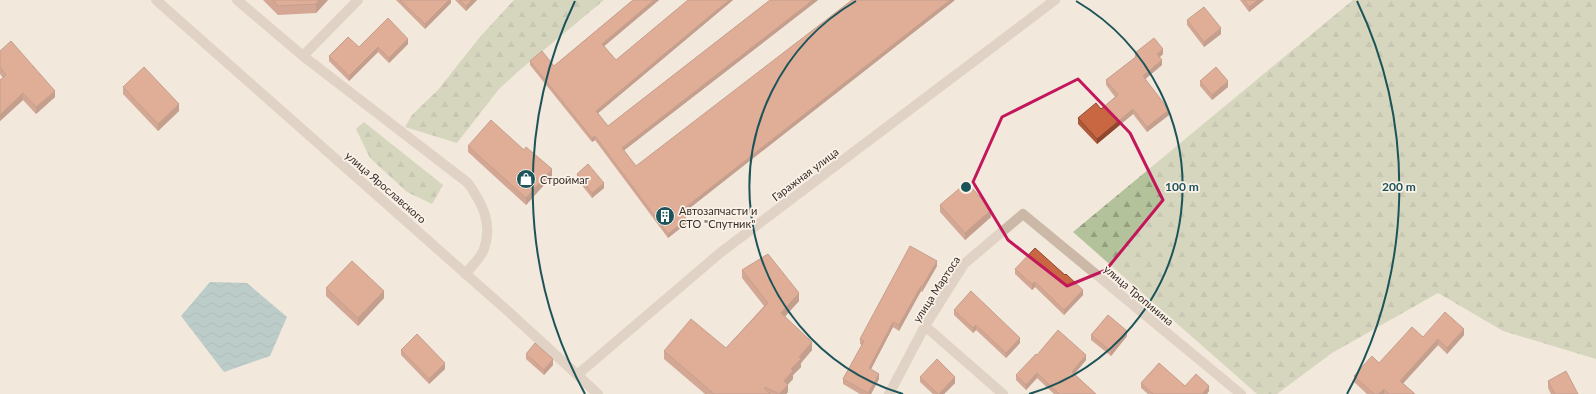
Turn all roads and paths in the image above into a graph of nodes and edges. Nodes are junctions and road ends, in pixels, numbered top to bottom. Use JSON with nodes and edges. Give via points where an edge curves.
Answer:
{"nodes":[{"id":1,"x":156,"y":0,"type":"edge"},
{"id":2,"x":237,"y":0,"type":"edge"},
{"id":3,"x":358,"y":0,"type":"edge"},
{"id":4,"x":1055,"y":0,"type":"edge"},
{"id":5,"x":303,"y":56,"type":"junction"},
{"id":6,"x":1023,"y":214,"type":"joint"},
{"id":7,"x":465,"y":274,"type":"junction"},
{"id":8,"x":925,"y":326,"type":"junction"},
{"id":9,"x":576,"y":375,"type":"junction"},
{"id":10,"x":598,"y":394,"type":"edge"},
{"id":11,"x":889,"y":394,"type":"edge"},
{"id":12,"x":1003,"y":394,"type":"edge"},
{"id":13,"x":1241,"y":394,"type":"edge"}],
"edges":[{"from":1,"to":7,"type":"street","name":"улица Ярославского"},
{"from":2,"to":5,"type":"street"},
{"from":3,"to":5,"type":"street"},
{"from":4,"to":9,"type":"street","name":"Гаражная улица","via":[[720,253]]},
{"from":5,"to":7,"type":"street","via":[[468,183],[481,201],[488,226],[484,250]]},
{"from":6,"to":8,"type":"street","name":"улица Мартоса","via":[[964,264]]},
{"from":6,"to":13,"type":"street","name":"улица Тропинина"},
{"from":7,"to":9,"type":"street","name":"улица Ярославского"},
{"from":8,"to":11,"type":"street","name":"улица Мартоса"},
{"from":8,"to":12,"type":"street"},
{"from":9,"to":10,"type":"street","name":"улица Ярославского"}]}
